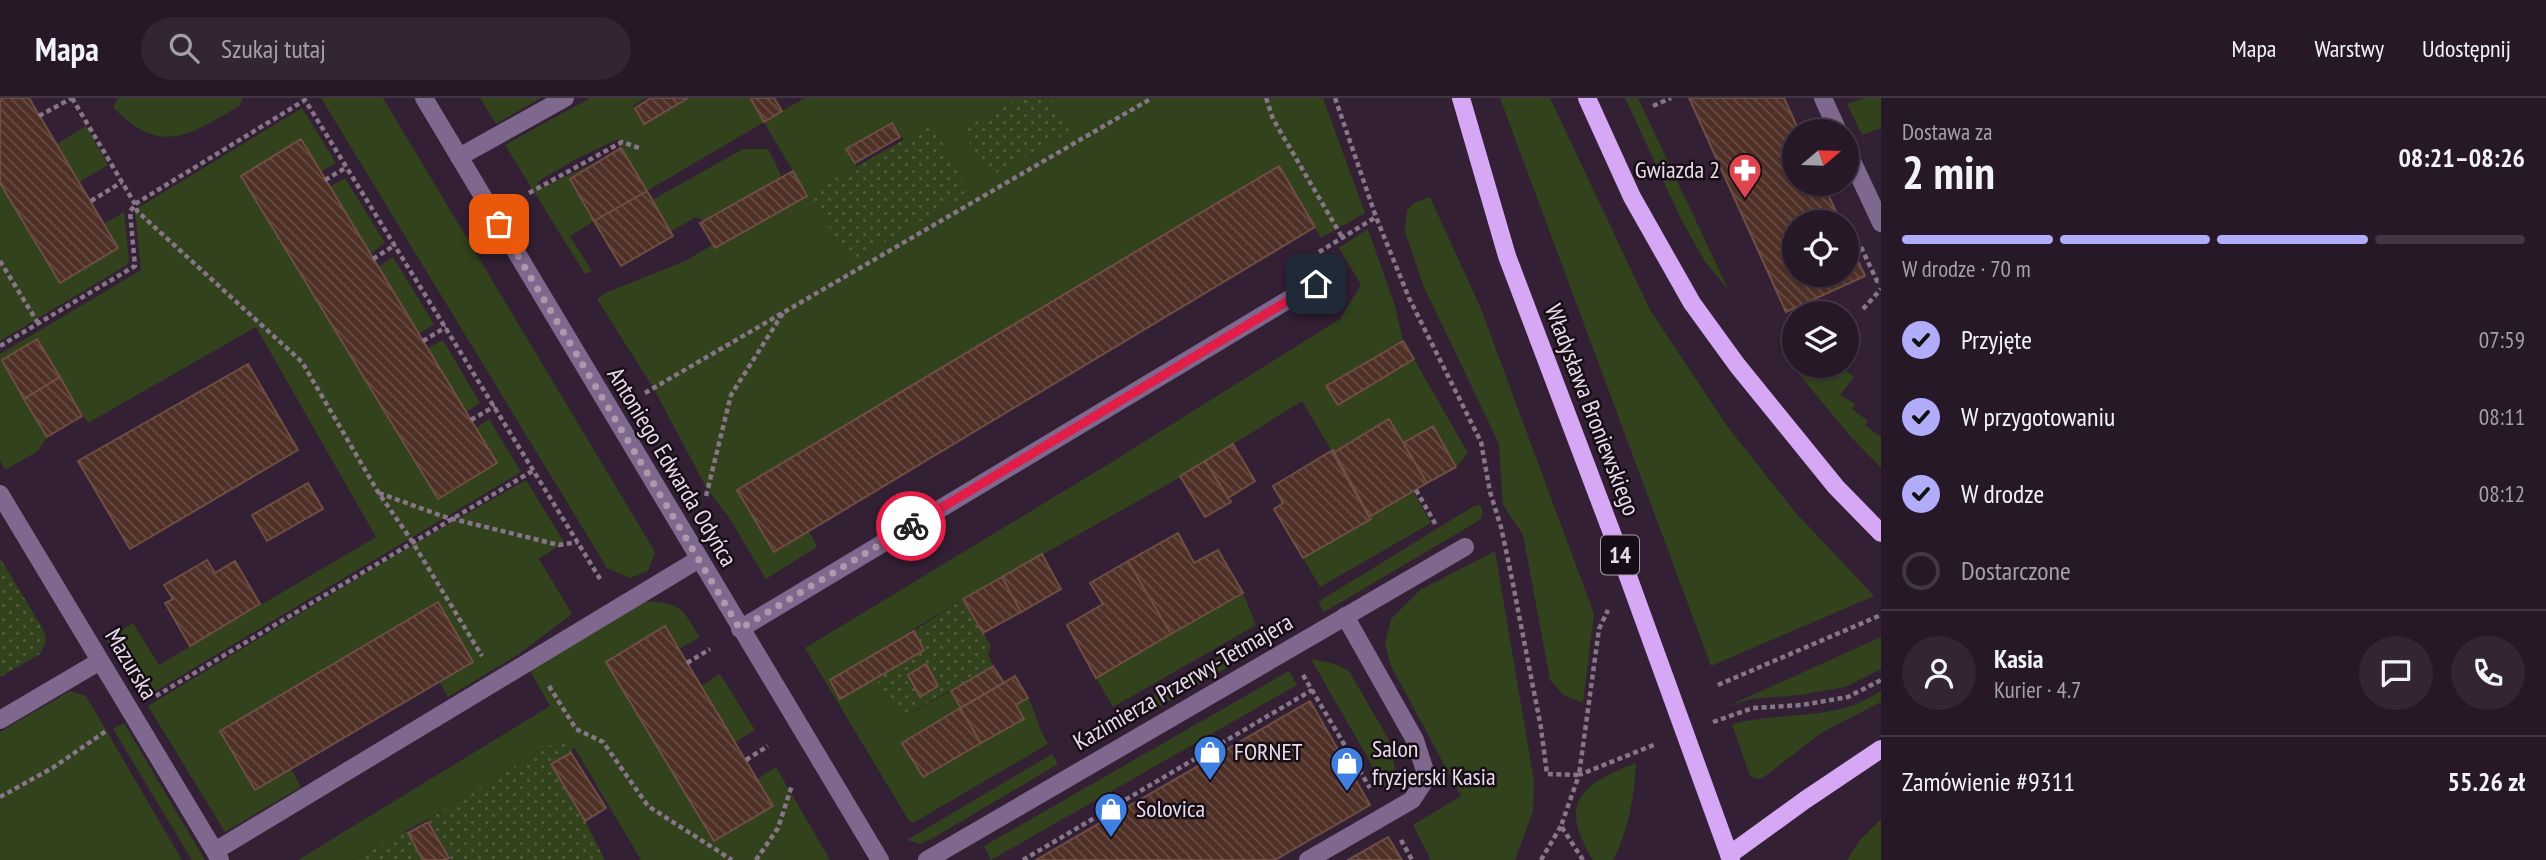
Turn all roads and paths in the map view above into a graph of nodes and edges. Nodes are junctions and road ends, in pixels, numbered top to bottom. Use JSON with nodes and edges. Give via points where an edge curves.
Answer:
{"nodes":[{"id":1,"x":72,"y":98,"type":"edge"},
{"id":2,"x":424,"y":98,"type":"edge"},
{"id":3,"x":565,"y":98,"type":"edge"},
{"id":4,"x":1152,"y":98,"type":"edge"},
{"id":5,"x":1266,"y":98,"type":"edge"},
{"id":6,"x":1335,"y":98,"type":"edge"},
{"id":7,"x":1461,"y":98,"type":"edge"},
{"id":8,"x":1587,"y":98,"type":"edge"},
{"id":9,"x":1671,"y":98,"type":"edge"},
{"id":10,"x":1823,"y":98,"type":"edge"},
{"id":11,"x":1653,"y":106,"type":"dead end"},
{"id":12,"x":39,"y":116,"type":"dead end"},
{"id":13,"x":1833,"y":119,"type":"edge"},
{"id":14,"x":639,"y":148,"type":"dead end"},
{"id":15,"x":459,"y":157,"type":"junction"},
{"id":16,"x":347,"y":167,"type":"junction"},
{"id":17,"x":1859,"y":176,"type":"edge"},
{"id":18,"x":325,"y":180,"type":"dead end"},
{"id":19,"x":122,"y":182,"type":"junction"},
{"id":20,"x":529,"y":193,"type":"dead end"},
{"id":21,"x":91,"y":201,"type":"dead end"},
{"id":22,"x":135,"y":204,"type":"junction"},
{"id":23,"x":1881,"y":223,"type":"edge"},
{"id":24,"x":1342,"y":237,"type":"dead end"},
{"id":25,"x":395,"y":245,"type":"junction"},
{"id":26,"x":373,"y":260,"type":"dead end"},
{"id":27,"x":0,"y":261,"type":"edge"},
{"id":28,"x":1316,"y":284,"type":"dead end"},
{"id":29,"x":1881,"y":289,"type":"edge"},
{"id":30,"x":1863,"y":309,"type":"dead end"},
{"id":31,"x":783,"y":313,"type":"junction"},
{"id":32,"x":38,"y":323,"type":"junction"},
{"id":33,"x":446,"y":327,"type":"junction"},
{"id":34,"x":423,"y":341,"type":"dead end"},
{"id":35,"x":0,"y":346,"type":"edge"},
{"id":36,"x":645,"y":393,"type":"dead end"},
{"id":37,"x":495,"y":406,"type":"junction"},
{"id":38,"x":471,"y":420,"type":"dead end"},
{"id":39,"x":534,"y":470,"type":"junction"},
{"id":40,"x":1416,"y":490,"type":"dead end"},
{"id":41,"x":378,"y":492,"type":"junction"},
{"id":42,"x":0,"y":494,"type":"edge"},
{"id":43,"x":706,"y":496,"type":"dead end"},
{"id":44,"x":452,"y":519,"type":"junction"},
{"id":45,"x":1436,"y":525,"type":"dead end"},
{"id":46,"x":1881,"y":533,"type":"edge"},
{"id":47,"x":412,"y":542,"type":"junction"},
{"id":48,"x":578,"y":542,"type":"junction"},
{"id":49,"x":1465,"y":547,"type":"dead end"},
{"id":50,"x":699,"y":559,"type":"junction"},
{"id":51,"x":1625,"y":570,"type":"junction"},
{"id":52,"x":618,"y":608,"type":"junction"},
{"id":53,"x":1881,"y":615,"type":"edge"},
{"id":54,"x":1345,"y":617,"type":"junction"},
{"id":55,"x":740,"y":629,"type":"junction"},
{"id":56,"x":710,"y":649,"type":"dead end"},
{"id":57,"x":532,"y":659,"type":"junction"},
{"id":58,"x":100,"y":661,"type":"junction"},
{"id":59,"x":687,"y":663,"type":"dead end"},
{"id":60,"x":1881,"y":680,"type":"edge"},
{"id":61,"x":496,"y":682,"type":"junction"},
{"id":62,"x":1718,"y":685,"type":"dead end"},
{"id":63,"x":131,"y":711,"type":"junction"},
{"id":64,"x":0,"y":720,"type":"edge"},
{"id":65,"x":1685,"y":733,"type":"junction"},
{"id":66,"x":768,"y":747,"type":"dead end"},
{"id":67,"x":1881,"y":749,"type":"edge"},
{"id":68,"x":746,"y":760,"type":"dead end"},
{"id":69,"x":1579,"y":775,"type":"junction"},
{"id":70,"x":792,"y":785,"type":"dead end"},
{"id":71,"x":0,"y":797,"type":"edge"},
{"id":72,"x":1386,"y":815,"type":"junction"},
{"id":73,"x":1561,"y":827,"type":"junction"},
{"id":74,"x":217,"y":855,"type":"edge"},
{"id":75,"x":1728,"y":858,"type":"edge"},
{"id":76,"x":732,"y":860,"type":"edge"},
{"id":77,"x":756,"y":860,"type":"edge"},
{"id":78,"x":880,"y":860,"type":"edge"},
{"id":79,"x":927,"y":860,"type":"edge"},
{"id":80,"x":1023,"y":860,"type":"edge"},
{"id":81,"x":1308,"y":860,"type":"edge"},
{"id":82,"x":1412,"y":860,"type":"edge"},
{"id":83,"x":1541,"y":860,"type":"edge"},
{"id":84,"x":1583,"y":860,"type":"edge"}],
"edges":[{"from":1,"to":12,"type":"path"},
{"from":1,"to":19,"type":"path"},
{"from":2,"to":15,"type":"street","name":"Antoniego Edwarda Odyńca"},
{"from":3,"to":15,"type":"street"},
{"from":4,"to":31,"type":"path"},
{"from":5,"to":24,"type":"path","via":[[1273,119]]},
{"from":6,"to":69,"type":"path","via":[[1409,298],[1481,442],[1514,587],[1547,774]]},
{"from":7,"to":51,"type":"main road","name":"Władysława Broniewskiego","number":"14","via":[[1507,256]]},
{"from":8,"to":46,"type":"main road","via":[[1632,197],[1692,303],[1836,487]]},
{"from":9,"to":11,"type":"path"},
{"from":10,"to":13,"type":"street"},
{"from":14,"to":20,"type":"path","via":[[622,142]]},
{"from":15,"to":50,"type":"street","name":"Antoniego Edwarda Odyńca"},
{"from":16,"to":18,"type":"path"},
{"from":16,"to":22,"type":"path","via":[[305,100]]},
{"from":16,"to":25,"type":"path"},
{"from":17,"to":23,"type":"street"},
{"from":19,"to":21,"type":"path"},
{"from":19,"to":22,"type":"path"},
{"from":22,"to":32,"type":"path","via":[[130,212],[135,266]]},
{"from":22,"to":41,"type":"path","via":[[137,211],[302,362]]},
{"from":25,"to":26,"type":"path"},
{"from":25,"to":33,"type":"path"},
{"from":27,"to":32,"type":"path"},
{"from":28,"to":55,"type":"street"},
{"from":29,"to":30,"type":"path"},
{"from":31,"to":36,"type":"path"},
{"from":31,"to":43,"type":"path","via":[[731,395]]},
{"from":32,"to":35,"type":"path"},
{"from":33,"to":34,"type":"path"},
{"from":33,"to":37,"type":"path"},
{"from":37,"to":38,"type":"path"},
{"from":37,"to":39,"type":"path"},
{"from":39,"to":44,"type":"path"},
{"from":39,"to":48,"type":"path"},
{"from":40,"to":45,"type":"path"},
{"from":41,"to":44,"type":"path"},
{"from":41,"to":47,"type":"path"},
{"from":42,"to":58,"type":"street","name":"Mazurska"},
{"from":44,"to":47,"type":"path"},
{"from":44,"to":48,"type":"path","via":[[559,545]]},
{"from":47,"to":61,"type":"path"},
{"from":47,"to":63,"type":"path"},
{"from":48,"to":52,"type":"path"},
{"from":49,"to":54,"type":"street","name":"Kazimierza Przerwy-Tetmajera"},
{"from":50,"to":52,"type":"street"},
{"from":50,"to":55,"type":"street","name":"Antoniego Edwarda Odyńca"},
{"from":51,"to":65,"type":"main road","name":"Władysława Broniewskiego","number":"14"},
{"from":51,"to":69,"type":"path","via":[[1599,629]]},
{"from":52,"to":57,"type":"street"},
{"from":53,"to":62,"type":"path"},
{"from":54,"to":72,"type":"street","via":[[1415,740],[1427,777],[1412,800]]},
{"from":54,"to":79,"type":"street","name":"Kazimierza Przerwy-Tetmajera"},
{"from":55,"to":78,"type":"street","name":"Antoniego Edwarda Odyńca"},
{"from":56,"to":59,"type":"path"},
{"from":57,"to":61,"type":"street"},
{"from":57,"to":76,"type":"path","via":[[576,729],[603,742],[648,806]]},
{"from":58,"to":63,"type":"street","name":"Mazurska"},
{"from":58,"to":64,"type":"street"},
{"from":60,"to":65,"type":"path","via":[[1849,697],[1753,708]]},
{"from":61,"to":74,"type":"street"},
{"from":63,"to":71,"type":"path","via":[[54,767]]},
{"from":63,"to":74,"type":"street","name":"Mazurska"},
{"from":65,"to":69,"type":"path"},
{"from":65,"to":75,"type":"main road","name":"Władysława Broniewskiego","number":"14"},
{"from":66,"to":68,"type":"path"},
{"from":67,"to":75,"type":"main road"},
{"from":69,"to":73,"type":"path"},
{"from":70,"to":77,"type":"path","via":[[778,828]]},
{"from":72,"to":80,"type":"path","via":[[1312,690]]},
{"from":72,"to":81,"type":"street"},
{"from":72,"to":82,"type":"path"},
{"from":73,"to":83,"type":"path"},
{"from":73,"to":84,"type":"path"}]}
